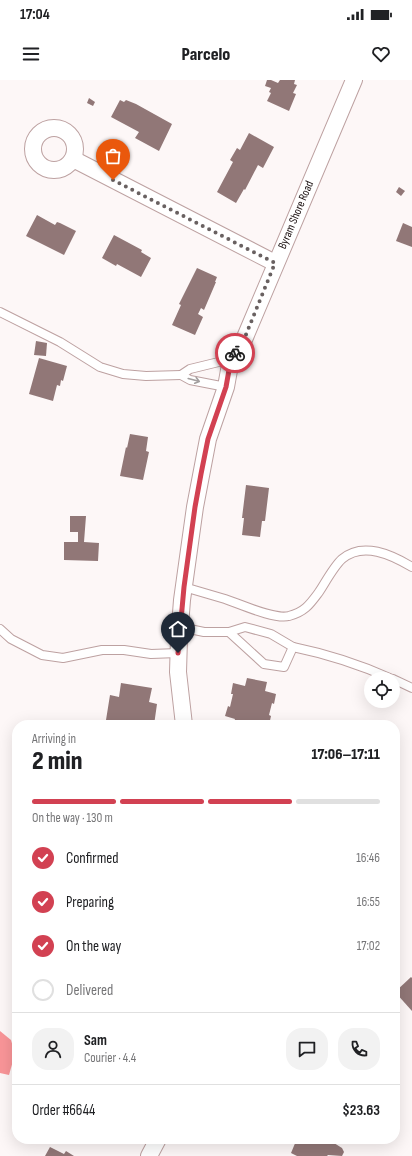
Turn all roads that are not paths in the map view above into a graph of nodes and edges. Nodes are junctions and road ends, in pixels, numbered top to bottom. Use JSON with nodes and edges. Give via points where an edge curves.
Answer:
{"nodes":[{"id":1,"x":354,"y":80,"type":"edge"},
{"id":2,"x":73,"y":159,"type":"dead end"},
{"id":3,"x":275,"y":263,"type":"junction"},
{"id":4,"x":0,"y":312,"type":"edge"},
{"id":5,"x":231,"y":359,"type":"junction"},
{"id":6,"x":181,"y":375,"type":"junction"},
{"id":7,"x":226,"y":387,"type":"junction"},
{"id":8,"x":412,"y":567,"type":"edge"},
{"id":9,"x":184,"y":587,"type":"junction"},
{"id":10,"x":180,"y":627,"type":"junction"},
{"id":11,"x":0,"y":629,"type":"edge"},
{"id":12,"x":229,"y":632,"type":"junction"},
{"id":13,"x":293,"y":647,"type":"junction"},
{"id":14,"x":178,"y":653,"type":"junction"},
{"id":15,"x":375,"y":672,"type":"edge"},
{"id":16,"x":400,"y":683,"type":"edge"},
{"id":17,"x":412,"y":688,"type":"edge"},
{"id":18,"x":183,"y":720,"type":"edge"},
{"id":19,"x":155,"y":1144,"type":"edge"},
{"id":20,"x":149,"y":1156,"type":"edge"}],
"edges":[{"from":1,"to":3,"type":"street","name":"Byram Shore Road"},
{"from":2,"to":3,"type":"street"},
{"from":3,"to":5,"type":"street","name":"Byram Shore Road","via":[[243,342]]},
{"from":4,"to":6,"type":"lane","via":[[60,342],[100,367],[123,374]]},
{"from":5,"to":6,"type":"lane","via":[[190,370]]},
{"from":5,"to":7,"type":"street","name":"Byram Shore Road"},
{"from":6,"to":7,"type":"lane","one_way":true,"via":[[190,380]]},
{"from":7,"to":9,"type":"street","name":"Byram Shore Road","via":[[208,439],[202,467]]},
{"from":8,"to":9,"type":"lane","via":[[397,558],[375,551],[351,553],[341,560],[307,608],[288,617],[273,615]]},
{"from":9,"to":10,"type":"street","name":"Byram Shore Road"},
{"from":10,"to":12,"type":"lane","via":[[204,632]]},
{"from":10,"to":14,"type":"street","name":"Byram Shore Road"},
{"from":11,"to":14,"type":"lane","via":[[12,639],[42,655],[63,658],[102,650],[151,654]]},
{"from":12,"to":13,"type":"lane","via":[[245,627],[271,634]]},
{"from":12,"to":13,"type":"lane","via":[[264,664],[284,668]]},
{"from":13,"to":15,"type":"lane","via":[[313,651]]},
{"from":14,"to":18,"type":"street","name":"Byram Shore Road"},
{"from":16,"to":17,"type":"lane"},
{"from":19,"to":20,"type":"street"}]}
